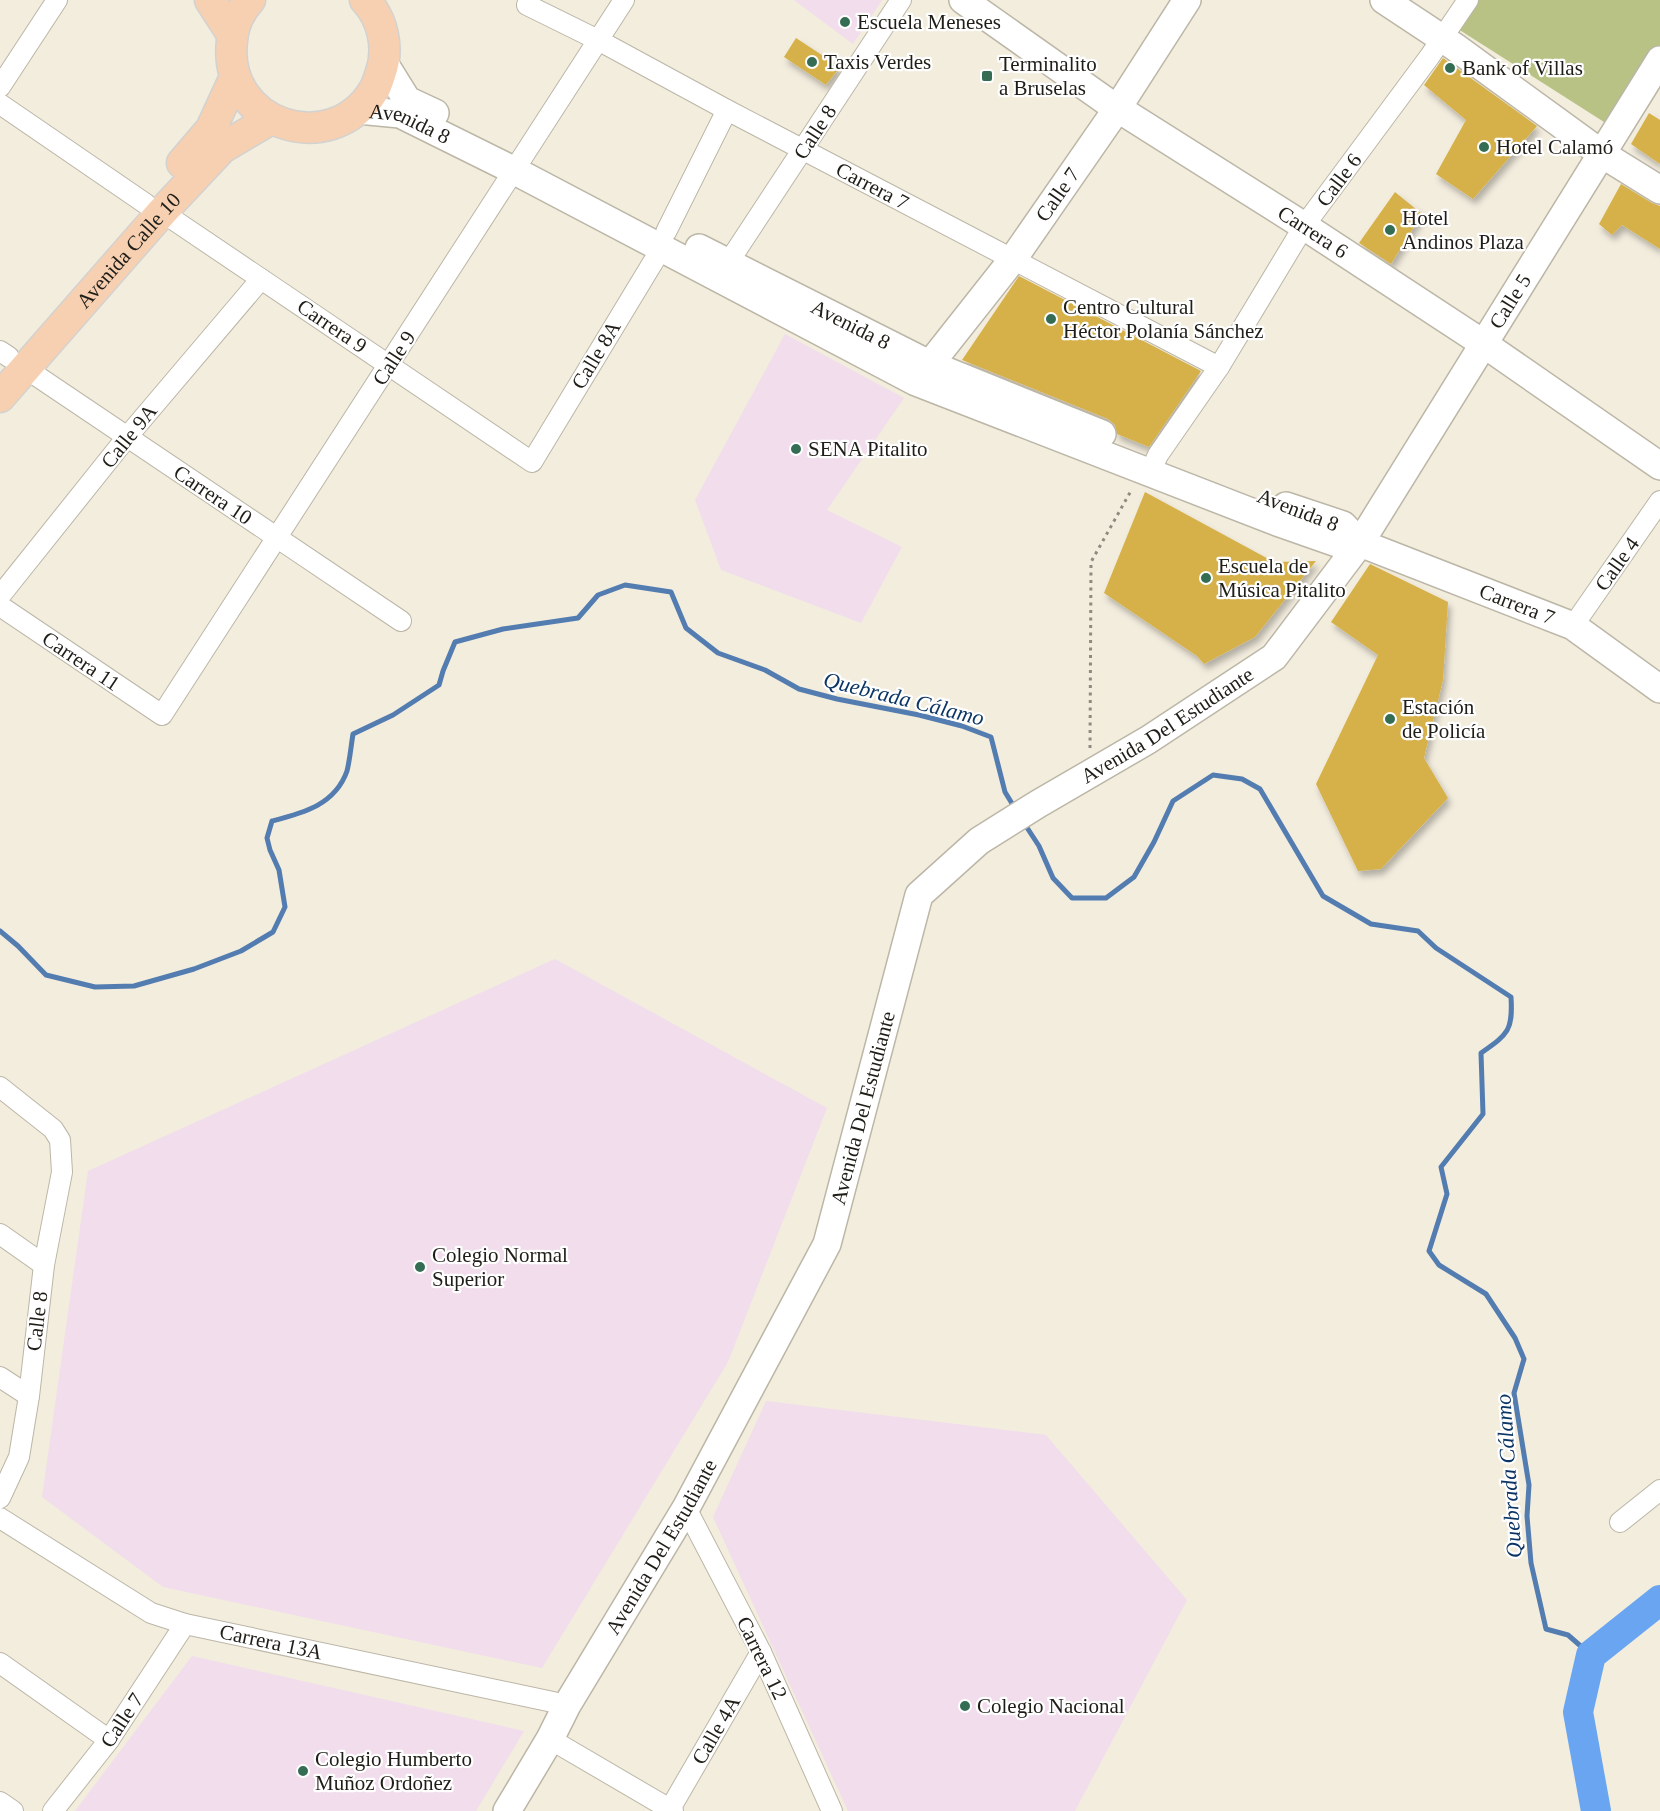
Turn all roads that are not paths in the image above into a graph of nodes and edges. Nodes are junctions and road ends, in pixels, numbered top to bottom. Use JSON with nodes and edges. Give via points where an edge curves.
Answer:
{"nodes":[{"id":1,"x":57,"y":0,"type":"edge"},
{"id":2,"x":210,"y":0,"type":"edge"},
{"id":3,"x":250,"y":0,"type":"edge"},
{"id":4,"x":365,"y":0,"type":"edge"},
{"id":5,"x":624,"y":0,"type":"edge"},
{"id":6,"x":901,"y":0,"type":"edge"},
{"id":7,"x":963,"y":0,"type":"edge"},
{"id":8,"x":1187,"y":0,"type":"edge"},
{"id":9,"x":1384,"y":0,"type":"edge"},
{"id":10,"x":1468,"y":0,"type":"edge"},
{"id":11,"x":527,"y":5,"type":"dead end"},
{"id":12,"x":232,"y":34,"type":"junction"},
{"id":13,"x":1442,"y":39,"type":"junction"},
{"id":14,"x":598,"y":40,"type":"junction"},
{"id":15,"x":1660,"y":60,"type":"edge"},
{"id":16,"x":384,"y":63,"type":"junction"},
{"id":17,"x":235,"y":77,"type":"junction"},
{"id":18,"x":0,"y":87,"type":"edge"},
{"id":19,"x":0,"y":104,"type":"edge"},
{"id":20,"x":1118,"y":109,"type":"junction"},
{"id":21,"x":358,"y":110,"type":"junction"},
{"id":22,"x":727,"y":111,"type":"junction"},
{"id":23,"x":272,"y":119,"type":"junction"},
{"id":24,"x":803,"y":150,"type":"junction"},
{"id":25,"x":1602,"y":154,"type":"junction"},
{"id":26,"x":520,"y":163,"type":"junction"},
{"id":27,"x":1660,"y":190,"type":"edge"},
{"id":28,"x":154,"y":208,"type":"junction"},
{"id":29,"x":1304,"y":226,"type":"junction"},
{"id":30,"x":664,"y":240,"type":"junction"},
{"id":31,"x":1013,"y":260,"type":"junction"},
{"id":32,"x":728,"y":263,"type":"junction"},
{"id":33,"x":261,"y":279,"type":"junction"},
{"id":34,"x":1484,"y":344,"type":"junction"},
{"id":35,"x":9,"y":361,"type":"edge"},
{"id":36,"x":389,"y":365,"type":"junction"},
{"id":37,"x":1219,"y":367,"type":"junction"},
{"id":38,"x":922,"y":373,"type":"junction"},
{"id":39,"x":0,"y":397,"type":"edge"},
{"id":40,"x":127,"y":436,"type":"junction"},
{"id":41,"x":532,"y":462,"type":"joint"},
{"id":42,"x":1151,"y":465,"type":"junction"},
{"id":43,"x":1660,"y":466,"type":"edge"},
{"id":44,"x":1660,"y":501,"type":"edge"},
{"id":45,"x":277,"y":538,"type":"junction"},
{"id":46,"x":1360,"y":543,"type":"junction"},
{"id":47,"x":0,"y":596,"type":"edge"},
{"id":48,"x":0,"y":606,"type":"edge"},
{"id":49,"x":401,"y":621,"type":"dead end"},
{"id":50,"x":1573,"y":627,"type":"junction"},
{"id":51,"x":1660,"y":689,"type":"edge"},
{"id":52,"x":162,"y":715,"type":"joint"},
{"id":53,"x":3,"y":1096,"type":"edge"},
{"id":54,"x":0,"y":1234,"type":"edge"},
{"id":55,"x":44,"y":1265,"type":"junction"},
{"id":56,"x":0,"y":1377,"type":"edge"},
{"id":57,"x":29,"y":1396,"type":"junction"},
{"id":58,"x":1660,"y":1490,"type":"edge"},
{"id":59,"x":0,"y":1498,"type":"edge"},
{"id":60,"x":686,"y":1508,"type":"junction"},
{"id":61,"x":0,"y":1518,"type":"edge"},
{"id":62,"x":1620,"y":1522,"type":"dead end"},
{"id":63,"x":185,"y":1624,"type":"junction"},
{"id":64,"x":761,"y":1652,"type":"junction"},
{"id":65,"x":0,"y":1663,"type":"edge"},
{"id":66,"x":567,"y":1705,"type":"junction"},
{"id":67,"x":550,"y":1739,"type":"junction"},
{"id":68,"x":109,"y":1740,"type":"junction"},
{"id":69,"x":823,"y":1792,"type":"junction"},
{"id":70,"x":0,"y":1802,"type":"edge"},
{"id":71,"x":671,"y":1810,"type":"edge"},
{"id":72,"x":13,"y":1811,"type":"edge"},
{"id":73,"x":53,"y":1811,"type":"edge"},
{"id":74,"x":507,"y":1811,"type":"edge"},
{"id":75,"x":812,"y":1811,"type":"edge"},
{"id":76,"x":832,"y":1811,"type":"edge"}],
"edges":[{"from":1,"to":18,"type":"street"},
{"from":2,"to":12,"type":"main road"},
{"from":3,"to":12,"type":"main road"},
{"from":4,"to":16,"type":"main road","via":[[380,23]]},
{"from":5,"to":14,"type":"street","name":"Calle 9"},
{"from":6,"to":24,"type":"street","name":"Calle 8"},
{"from":7,"to":20,"type":"main road","name":"Carrera 6"},
{"from":8,"to":20,"type":"main road","name":"Calle 7"},
{"from":9,"to":13,"type":"main road"},
{"from":10,"to":13,"type":"street","name":"Calle 6"},
{"from":11,"to":14,"type":"street","name":"Carrera 7"},
{"from":12,"to":17,"type":"main road"},
{"from":13,"to":25,"type":"main road"},
{"from":13,"to":29,"type":"street","name":"Calle 6"},
{"from":14,"to":22,"type":"street","name":"Carrera 7"},
{"from":14,"to":26,"type":"street","name":"Calle 9"},
{"from":15,"to":25,"type":"main road","name":"Calle 5"},
{"from":16,"to":21,"type":"main road","via":[[375,89]]},
{"from":16,"to":26,"type":"main road","name":"Avenida 8","via":[[407,100]]},
{"from":17,"to":23,"type":"main road","via":[[256,108]]},
{"from":17,"to":28,"type":"main road","name":"Avenida Calle 10","via":[[211,129]]},
{"from":19,"to":28,"type":"street","name":"Carrera 9"},
{"from":20,"to":29,"type":"main road","name":"Carrera 6"},
{"from":20,"to":31,"type":"main road","name":"Calle 7"},
{"from":21,"to":23,"type":"main road","via":[[325,126],[307,128]]},
{"from":21,"to":26,"type":"main road","name":"Avenida 8","via":[[400,114]]},
{"from":22,"to":24,"type":"street","name":"Carrera 7"},
{"from":22,"to":30,"type":"street","name":"Calle 8A"},
{"from":23,"to":28,"type":"main road","name":"Avenida Calle 10","via":[[222,148]]},
{"from":24,"to":31,"type":"street","name":"Carrera 7"},
{"from":24,"to":32,"type":"street","name":"Calle 8"},
{"from":25,"to":27,"type":"main road"},
{"from":25,"to":34,"type":"main road","name":"Calle 5"},
{"from":26,"to":30,"type":"main road","name":"Avenida 8"},
{"from":26,"to":36,"type":"street","name":"Calle 9"},
{"from":28,"to":33,"type":"street","name":"Carrera 9"},
{"from":28,"to":35,"type":"main road","name":"Avenida Calle 10"},
{"from":29,"to":34,"type":"main road","name":"Carrera 6"},
{"from":29,"to":37,"type":"street","name":"Calle 6"},
{"from":30,"to":32,"type":"main road","name":"Avenida 8"},
{"from":30,"to":38,"type":"main road","name":"Avenida 8"},
{"from":30,"to":41,"type":"street","name":"Calle 8A"},
{"from":31,"to":37,"type":"street","name":"Carrera 7"},
{"from":31,"to":38,"type":"main road","name":"Calle 7"},
{"from":32,"to":38,"type":"main road","name":"Avenida 8"},
{"from":33,"to":36,"type":"street","name":"Carrera 9"},
{"from":33,"to":40,"type":"street","name":"Calle 9A"},
{"from":34,"to":43,"type":"main road","name":"Carrera 6"},
{"from":34,"to":46,"type":"main road","name":"Calle 5"},
{"from":35,"to":39,"type":"main road","name":"Avenida Calle 10"},
{"from":35,"to":40,"type":"street","name":"Carrera 10"},
{"from":36,"to":41,"type":"street","name":"Carrera 9"},
{"from":36,"to":45,"type":"street","name":"Calle 9"},
{"from":37,"to":42,"type":"street","name":"Calle 6"},
{"from":38,"to":42,"type":"main road","name":"Avenida 8","via":[[1132,446]]},
{"from":40,"to":45,"type":"street","name":"Carrera 10"},
{"from":40,"to":47,"type":"street","name":"Calle 9A"},
{"from":42,"to":46,"type":"main road","name":"Avenida 8","via":[[1277,522],[1337,543]]},
{"from":44,"to":50,"type":"street","name":"Calle 4"},
{"from":45,"to":49,"type":"street","name":"Carrera 10"},
{"from":45,"to":52,"type":"street","name":"Calle 9"},
{"from":46,"to":50,"type":"main road","name":"Carrera 7"},
{"from":46,"to":60,"type":"main road","name":"Avenida Del Estudiante","via":[[1274,657],[1148,740],[979,841],[919,895],[827,1244]]},
{"from":48,"to":52,"type":"street","name":"Carrera 11"},
{"from":50,"to":51,"type":"main road","name":"Carrera 7"},
{"from":53,"to":55,"type":"street","name":"Calle 8","via":[[53,1129],[60,1140],[62,1172]]},
{"from":54,"to":55,"type":"street"},
{"from":55,"to":57,"type":"street","name":"Calle 8"},
{"from":56,"to":57,"type":"street"},
{"from":57,"to":59,"type":"street","name":"Calle 8","via":[[19,1457]]},
{"from":58,"to":62,"type":"street"},
{"from":60,"to":64,"type":"street","name":"Carrera 12"},
{"from":60,"to":66,"type":"main road","name":"Avenida Del Estudiante"},
{"from":61,"to":63,"type":"street","name":"Carrera 13A","via":[[151,1613]]},
{"from":63,"to":66,"type":"street","name":"Carrera 13A"},
{"from":63,"to":68,"type":"street","name":"Calle 7"},
{"from":64,"to":69,"type":"street","name":"Carrera 12"},
{"from":64,"to":71,"type":"street","name":"Calle 4A"},
{"from":65,"to":68,"type":"street"},
{"from":66,"to":67,"type":"main road","name":"Avenida Del Estudiante"},
{"from":67,"to":71,"type":"street"},
{"from":67,"to":74,"type":"main road","name":"Avenida Del Estudiante"},
{"from":68,"to":73,"type":"street","name":"Calle 7"},
{"from":69,"to":75,"type":"street"},
{"from":69,"to":76,"type":"street","name":"Carrera 12"},
{"from":70,"to":72,"type":"street"}]}
